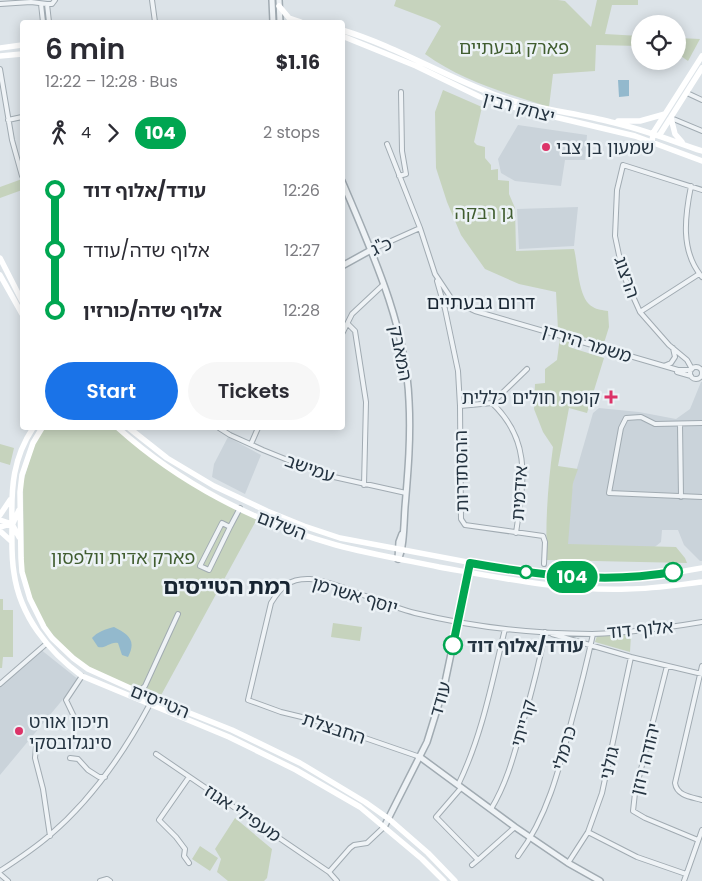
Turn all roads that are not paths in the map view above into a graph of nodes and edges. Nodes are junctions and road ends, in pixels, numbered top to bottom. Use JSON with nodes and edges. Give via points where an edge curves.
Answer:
{"nodes":[{"id":1,"x":55,"y":0,"type":"edge"},
{"id":2,"x":152,"y":0,"type":"edge"},
{"id":3,"x":272,"y":0,"type":"edge"},
{"id":4,"x":279,"y":3,"type":"edge"},
{"id":5,"x":0,"y":4,"type":"edge"},
{"id":6,"x":41,"y":4,"type":"junction"},
{"id":7,"x":47,"y":4,"type":"junction"},
{"id":8,"x":43,"y":20,"type":"edge"},
{"id":9,"x":49,"y":20,"type":"edge"},
{"id":10,"x":155,"y":20,"type":"edge"},
{"id":11,"x":273,"y":20,"type":"edge"},
{"id":12,"x":280,"y":20,"type":"edge"},
{"id":13,"x":295,"y":20,"type":"edge"},
{"id":14,"x":345,"y":31,"type":"edge"},
{"id":15,"x":345,"y":37,"type":"edge"},
{"id":16,"x":20,"y":45,"type":"edge"},
{"id":17,"x":0,"y":48,"type":"edge"},
{"id":18,"x":20,"y":54,"type":"edge"},
{"id":19,"x":0,"y":56,"type":"edge"},
{"id":20,"x":702,"y":56,"type":"edge"},
{"id":21,"x":0,"y":68,"type":"edge"},
{"id":22,"x":702,"y":68,"type":"edge"},
{"id":23,"x":401,"y":92,"type":"dead end"},
{"id":24,"x":687,"y":93,"type":"junction"},
{"id":25,"x":702,"y":100,"type":"edge"},
{"id":26,"x":665,"y":114,"type":"junction"},
{"id":27,"x":20,"y":117,"type":"edge"},
{"id":28,"x":671,"y":118,"type":"junction"},
{"id":29,"x":8,"y":120,"type":"junction"},
{"id":30,"x":609,"y":121,"type":"junction"},
{"id":31,"x":702,"y":131,"type":"edge"},
{"id":32,"x":653,"y":133,"type":"junction"},
{"id":33,"x":660,"y":135,"type":"junction"},
{"id":34,"x":652,"y":143,"type":"junction"},
{"id":35,"x":387,"y":144,"type":"dead end"},
{"id":36,"x":686,"y":145,"type":"junction"},
{"id":37,"x":702,"y":151,"type":"edge"},
{"id":38,"x":702,"y":162,"type":"edge"},
{"id":39,"x":20,"y":169,"type":"edge"},
{"id":40,"x":400,"y":176,"type":"junction"},
{"id":41,"x":691,"y":186,"type":"junction"},
{"id":42,"x":345,"y":188,"type":"edge"},
{"id":43,"x":702,"y":190,"type":"edge"},
{"id":44,"x":420,"y":228,"type":"junction"},
{"id":45,"x":371,"y":250,"type":"junction"},
{"id":46,"x":0,"y":258,"type":"edge"},
{"id":47,"x":345,"y":264,"type":"edge"},
{"id":48,"x":435,"y":274,"type":"junction"},
{"id":49,"x":0,"y":275,"type":"edge"},
{"id":50,"x":701,"y":275,"type":"edge"},
{"id":51,"x":384,"y":284,"type":"junction"},
{"id":52,"x":20,"y":297,"type":"edge"},
{"id":53,"x":450,"y":297,"type":"junction"},
{"id":54,"x":453,"y":301,"type":"junction"},
{"id":55,"x":443,"y":302,"type":"junction"},
{"id":56,"x":445,"y":309,"type":"junction"},
{"id":57,"x":20,"y":310,"type":"edge"},
{"id":58,"x":640,"y":312,"type":"junction"},
{"id":59,"x":348,"y":324,"type":"junction"},
{"id":60,"x":345,"y":329,"type":"edge"},
{"id":61,"x":673,"y":348,"type":"junction"},
{"id":62,"x":664,"y":366,"type":"junction"},
{"id":63,"x":527,"y":368,"type":"dead end"},
{"id":64,"x":691,"y":370,"type":"junction"},
{"id":65,"x":702,"y":372,"type":"edge"},
{"id":66,"x":691,"y":376,"type":"junction"},
{"id":67,"x":700,"y":379,"type":"edge"},
{"id":68,"x":492,"y":403,"type":"junction"},
{"id":69,"x":460,"y":406,"type":"junction"},
{"id":70,"x":702,"y":423,"type":"edge"},
{"id":71,"x":680,"y":424,"type":"junction"},
{"id":72,"x":33,"y":430,"type":"edge"},
{"id":73,"x":41,"y":430,"type":"edge"},
{"id":74,"x":120,"y":430,"type":"edge"},
{"id":75,"x":132,"y":430,"type":"edge"},
{"id":76,"x":222,"y":430,"type":"edge"},
{"id":77,"x":257,"y":430,"type":"edge"},
{"id":78,"x":251,"y":444,"type":"junction"},
{"id":79,"x":364,"y":485,"type":"junction"},
{"id":80,"x":406,"y":493,"type":"junction"},
{"id":81,"x":12,"y":495,"type":"junction"},
{"id":82,"x":680,"y":497,"type":"junction"},
{"id":83,"x":702,"y":497,"type":"edge"},
{"id":84,"x":20,"y":505,"type":"junction"},
{"id":85,"x":240,"y":508,"type":"junction"},
{"id":86,"x":0,"y":516,"type":"edge"},
{"id":87,"x":0,"y":520,"type":"edge"},
{"id":88,"x":12,"y":524,"type":"junction"},
{"id":89,"x":230,"y":527,"type":"junction"},
{"id":90,"x":0,"y":529,"type":"edge"},
{"id":91,"x":516,"y":533,"type":"junction"},
{"id":92,"x":12,"y":543,"type":"junction"},
{"id":93,"x":400,"y":550,"type":"junction"},
{"id":94,"x":21,"y":552,"type":"junction"},
{"id":95,"x":398,"y":559,"type":"junction"},
{"id":96,"x":470,"y":563,"type":"junction"},
{"id":97,"x":544,"y":564,"type":"dead end"},
{"id":98,"x":702,"y":568,"type":"edge"},
{"id":99,"x":468,"y":572,"type":"junction"},
{"id":100,"x":702,"y":582,"type":"edge"},
{"id":101,"x":178,"y":614,"type":"dead end"},
{"id":102,"x":458,"y":622,"type":"junction"},
{"id":103,"x":702,"y":622,"type":"edge"},
{"id":104,"x":505,"y":629,"type":"junction"},
{"id":105,"x":545,"y":632,"type":"junction"},
{"id":106,"x":593,"y":634,"type":"junction"},
{"id":107,"x":46,"y":644,"type":"junction"},
{"id":108,"x":591,"y":646,"type":"junction"},
{"id":109,"x":631,"y":657,"type":"junction"},
{"id":110,"x":667,"y":666,"type":"junction"},
{"id":111,"x":702,"y":666,"type":"edge"},
{"id":112,"x":701,"y":674,"type":"edge"},
{"id":113,"x":82,"y":676,"type":"junction"},
{"id":114,"x":0,"y":684,"type":"edge"},
{"id":115,"x":145,"y":686,"type":"junction"},
{"id":116,"x":138,"y":692,"type":"junction"},
{"id":117,"x":146,"y":695,"type":"junction"},
{"id":118,"x":152,"y":698,"type":"junction"},
{"id":119,"x":248,"y":700,"type":"joint"},
{"id":120,"x":149,"y":705,"type":"junction"},
{"id":121,"x":78,"y":725,"type":"dead end"},
{"id":122,"x":36,"y":747,"type":"dead end"},
{"id":123,"x":156,"y":754,"type":"dead end"},
{"id":124,"x":420,"y":757,"type":"junction"},
{"id":125,"x":70,"y":758,"type":"dead end"},
{"id":126,"x":105,"y":777,"type":"junction"},
{"id":127,"x":189,"y":777,"type":"junction"},
{"id":128,"x":460,"y":786,"type":"junction"},
{"id":129,"x":702,"y":800,"type":"edge"},
{"id":130,"x":491,"y":809,"type":"junction"},
{"id":131,"x":389,"y":819,"type":"junction"},
{"id":132,"x":384,"y":827,"type":"junction"},
{"id":133,"x":515,"y":827,"type":"junction"},
{"id":134,"x":702,"y":830,"type":"edge"},
{"id":135,"x":588,"y":832,"type":"junction"},
{"id":136,"x":50,"y":836,"type":"junction"},
{"id":137,"x":531,"y":838,"type":"junction"},
{"id":138,"x":698,"y":840,"type":"junction"},
{"id":139,"x":518,"y":856,"type":"dead end"},
{"id":140,"x":478,"y":860,"type":"junction"},
{"id":141,"x":568,"y":862,"type":"junction"},
{"id":142,"x":189,"y":863,"type":"dead end"},
{"id":143,"x":472,"y":865,"type":"dead end"},
{"id":144,"x":0,"y":872,"type":"edge"},
{"id":145,"x":330,"y":872,"type":"junction"},
{"id":146,"x":686,"y":874,"type":"junction"},
{"id":147,"x":5,"y":880,"type":"edge"},
{"id":148,"x":108,"y":880,"type":"edge"},
{"id":149,"x":100,"y":881,"type":"edge"},
{"id":150,"x":337,"y":881,"type":"edge"},
{"id":151,"x":444,"y":881,"type":"edge"},
{"id":152,"x":455,"y":881,"type":"edge"},
{"id":153,"x":600,"y":881,"type":"edge"},
{"id":154,"x":684,"y":881,"type":"edge"}],
"edges":[{"from":1,"to":7,"type":"street"},
{"from":2,"to":10,"type":"street"},
{"from":3,"to":11,"type":"street"},
{"from":4,"to":12,"type":"street"},
{"from":4,"to":13,"type":"main road","via":[[289,18]]},
{"from":5,"to":6,"type":"street"},
{"from":6,"to":7,"type":"street"},
{"from":6,"to":8,"type":"street"},
{"from":7,"to":9,"type":"street"},
{"from":14,"to":30,"type":"main road","name":"יצחק רבין","via":[[494,94],[546,109]]},
{"from":15,"to":34,"type":"main road","name":"יצחק רבין","via":[[480,97]]},
{"from":16,"to":17,"type":"main road"},
{"from":18,"to":19,"type":"main road"},
{"from":20,"to":26,"type":"main road"},
{"from":21,"to":29,"type":"street"},
{"from":22,"to":24,"type":"main road"},
{"from":23,"to":40,"type":"street","name":"ההסתדרות","via":[[402,151],[406,174]]},
{"from":24,"to":25,"type":"street"},
{"from":24,"to":28,"type":"main road"},
{"from":26,"to":30,"type":"main road","via":[[640,121]]},
{"from":26,"to":32,"type":"main road"},
{"from":27,"to":29,"type":"street"},
{"from":28,"to":31,"type":"street"},
{"from":28,"to":33,"type":"main road"},
{"from":28,"to":36,"type":"main road","via":[[674,134]]},
{"from":29,"to":39,"type":"street"},
{"from":30,"to":32,"type":"main road","name":"יצחק רבין"},
{"from":32,"to":33,"type":"main road","name":"יצחק רבין"},
{"from":32,"to":34,"type":"main road"},
{"from":33,"to":34,"type":"main road"},
{"from":33,"to":36,"type":"main road","name":"יצחק רבין"},
{"from":34,"to":38,"type":"main road","name":"יצחק רבין"},
{"from":35,"to":40,"type":"street"},
{"from":36,"to":37,"type":"main road","name":"יצחק רבין"},
{"from":40,"to":44,"type":"street","name":"ההסתדרות"},
{"from":41,"to":43,"type":"street"},
{"from":41,"to":50,"type":"street","via":[[685,228],[691,256]]},
{"from":41,"to":58,"type":"street","name":"הרצוג","via":[[623,165],[617,190],[615,236],[623,274]]},
{"from":42,"to":45,"type":"street","name":"המאבק"},
{"from":44,"to":45,"type":"street","name":"כ\"ג"},
{"from":44,"to":48,"type":"street","name":"ההסתדרות"},
{"from":45,"to":47,"type":"street","name":"כ\"ג"},
{"from":45,"to":51,"type":"street","name":"המאבק"},
{"from":46,"to":52,"type":"main road"},
{"from":48,"to":53,"type":"street","name":"ההסתדרות"},
{"from":48,"to":55,"type":"street","name":"ההסתדרות"},
{"from":49,"to":57,"type":"main road"},
{"from":50,"to":58,"type":"street"},
{"from":51,"to":59,"type":"street","via":[[352,314]]},
{"from":51,"to":80,"type":"street","name":"המאבק","via":[[403,355],[409,400]]},
{"from":53,"to":54,"type":"street","name":"ההסתדרות"},
{"from":53,"to":55,"type":"street"},
{"from":54,"to":56,"type":"street"},
{"from":54,"to":62,"type":"street","name":"משמר הירדן","via":[[475,311]]},
{"from":55,"to":56,"type":"street","name":"ההסתדרות"},
{"from":56,"to":69,"type":"street","name":"ההסתדרות","via":[[458,371]]},
{"from":58,"to":61,"type":"street","name":"הרצוג"},
{"from":59,"to":60,"type":"street"},
{"from":59,"to":79,"type":"street","via":[[355,331],[366,402]]},
{"from":61,"to":62,"type":"street","via":[[674,357]]},
{"from":61,"to":64,"type":"street","name":"הרצוג","via":[[687,360]]},
{"from":62,"to":64,"type":"street","name":"משמר הירדן"},
{"from":62,"to":66,"type":"street","name":"משמר הירדן"},
{"from":63,"to":68,"type":"street"},
{"from":64,"to":65,"type":"street","via":[[697,367]]},
{"from":64,"to":66,"type":"street"},
{"from":65,"to":67,"type":"street"},
{"from":66,"to":67,"type":"street"},
{"from":68,"to":69,"type":"street"},
{"from":68,"to":91,"type":"street","name":"אידמית","via":[[515,433],[520,449],[523,471]]},
{"from":69,"to":91,"type":"street","name":"ההסתדרות","via":[[461,519],[465,525]]},
{"from":70,"to":71,"type":"street"},
{"from":71,"to":82,"type":"street"},
{"from":71,"to":82,"type":"street","via":[[655,424],[641,417],[626,418],[621,428],[609,493]]},
{"from":72,"to":81,"type":"main road","name":"הטייסים","via":[[14,472]]},
{"from":73,"to":84,"type":"main road","name":"הטייסים","via":[[22,474]]},
{"from":74,"to":85,"type":"main road","name":"השלום","via":[[178,475]]},
{"from":75,"to":93,"type":"main road","name":"השלום","via":[[198,477],[267,511],[340,538]]},
{"from":76,"to":78,"type":"street","name":"עמישב"},
{"from":77,"to":78,"type":"street"},
{"from":78,"to":79,"type":"street","name":"עמישב","via":[[326,475]]},
{"from":79,"to":80,"type":"street","name":"עמישב"},
{"from":80,"to":93,"type":"street","name":"המאבק"},
{"from":81,"to":86,"type":"main road"},
{"from":81,"to":88,"type":"main road","name":"הטייסים"},
{"from":82,"to":83,"type":"street"},
{"from":84,"to":88,"type":"main road"},
{"from":84,"to":94,"type":"main road","name":"הטייסים"},
{"from":85,"to":89,"type":"street"},
{"from":85,"to":95,"type":"main road","name":"השלום","via":[[303,534]]},
{"from":87,"to":88,"type":"main road"},
{"from":88,"to":90,"type":"main road"},
{"from":88,"to":92,"type":"main road","name":"הטייסים"},
{"from":88,"to":94,"type":"main road","via":[[18,534]]},
{"from":89,"to":89,"type":"street","via":[[222,523],[200,566],[209,570]]},
{"from":90,"to":92,"type":"main road"},
{"from":91,"to":97,"type":"street","name":"ההסתדרות","via":[[543,536]]},
{"from":92,"to":107,"type":"main road","name":"הטייסים","via":[[19,593],[36,631]]},
{"from":93,"to":95,"type":"street","name":"המאבק"},
{"from":93,"to":96,"type":"main road","name":"השלום"},
{"from":94,"to":116,"type":"main road","name":"הטייסים","via":[[22,572],[30,599],[52,638],[88,669]]},
{"from":95,"to":99,"type":"main road","name":"השלום"},
{"from":96,"to":98,"type":"main road","name":"השלום","via":[[580,578],[641,577]]},
{"from":96,"to":99,"type":"street","name":"עודד"},
{"from":99,"to":100,"type":"main road","name":"השלום","via":[[597,589],[656,588]]},
{"from":99,"to":102,"type":"street","name":"עודד"},
{"from":101,"to":115,"type":"street"},
{"from":102,"to":104,"type":"street","name":"אלוף דוד"},
{"from":102,"to":119,"type":"street","name":"יוסף אשרמן","via":[[412,612],[325,582],[310,579],[289,582],[271,603]]},
{"from":102,"to":124,"type":"street","name":"עודד","via":[[444,687]]},
{"from":103,"to":106,"type":"street","name":"אלוף דוד"},
{"from":104,"to":105,"type":"street","name":"אלוף דוד"},
{"from":104,"to":128,"type":"street","via":[[477,740]]},
{"from":105,"to":106,"type":"street","name":"אלוף דוד"},
{"from":105,"to":108,"type":"street"},
{"from":105,"to":130,"type":"street","name":"קרייתי","via":[[509,772]]},
{"from":106,"to":108,"type":"street","name":"כרמלי"},
{"from":107,"to":113,"type":"main road","name":"הטייסים"},
{"from":107,"to":114,"type":"street"},
{"from":108,"to":109,"type":"street"},
{"from":108,"to":137,"type":"street","name":"כרמלי","via":[[554,786]]},
{"from":109,"to":110,"type":"street"},
{"from":109,"to":135,"type":"street","name":"גולני","via":[[602,793]]},
{"from":110,"to":112,"type":"street"},
{"from":110,"to":138,"type":"street","name":"יהודה רוזן","via":[[633,811]]},
{"from":111,"to":112,"type":"street"},
{"from":112,"to":129,"type":"street","via":[[675,783],[682,794]]},
{"from":113,"to":120,"type":"main road","name":"הטייסים"},
{"from":113,"to":121,"type":"street","via":[[66,700]]},
{"from":115,"to":116,"type":"street"},
{"from":115,"to":117,"type":"street"},
{"from":116,"to":117,"type":"main road","name":"הטייסים"},
{"from":117,"to":118,"type":"main road","name":"הטייסים"},
{"from":118,"to":120,"type":"street"},
{"from":118,"to":131,"type":"main road","name":"הטייסים","via":[[232,730],[300,763]]},
{"from":119,"to":124,"type":"street","name":"החבצלת"},
{"from":120,"to":126,"type":"street"},
{"from":120,"to":132,"type":"main road","name":"הטייסים","via":[[229,737],[296,770],[360,807]]},
{"from":122,"to":136,"type":"street","via":[[35,758]]},
{"from":123,"to":127,"type":"street","name":"מעפילי אגוז"},
{"from":124,"to":128,"type":"street"},
{"from":124,"to":131,"type":"street","name":"עודד"},
{"from":125,"to":126,"type":"street","via":[[82,761],[88,770]]},
{"from":126,"to":136,"type":"street"},
{"from":127,"to":142,"type":"street","via":[[159,820],[176,837]]},
{"from":127,"to":145,"type":"street","name":"מעפילי אגוז"},
{"from":128,"to":130,"type":"street"},
{"from":128,"to":140,"type":"street","via":[[436,817]]},
{"from":130,"to":133,"type":"street"},
{"from":131,"to":132,"type":"street","name":"עודד"},
{"from":131,"to":152,"type":"main road","name":"הטייסים"},
{"from":132,"to":145,"type":"street","via":[[367,843],[350,848]]},
{"from":132,"to":151,"type":"main road","name":"הטייסים"},
{"from":133,"to":137,"type":"street"},
{"from":133,"to":140,"type":"street"},
{"from":134,"to":138,"type":"street"},
{"from":135,"to":141,"type":"street","name":"גולני"},
{"from":135,"to":146,"type":"street","via":[[637,857]]},
{"from":136,"to":144,"type":"street"},
{"from":137,"to":139,"type":"street","name":"כרמלי"},
{"from":137,"to":141,"type":"street"},
{"from":138,"to":146,"type":"street"},
{"from":140,"to":143,"type":"street"},
{"from":141,"to":153,"type":"street"},
{"from":144,"to":147,"type":"street"},
{"from":145,"to":150,"type":"street","name":"מעפילי אגוז"},
{"from":146,"to":154,"type":"street"},
{"from":148,"to":149,"type":"street"}]}
